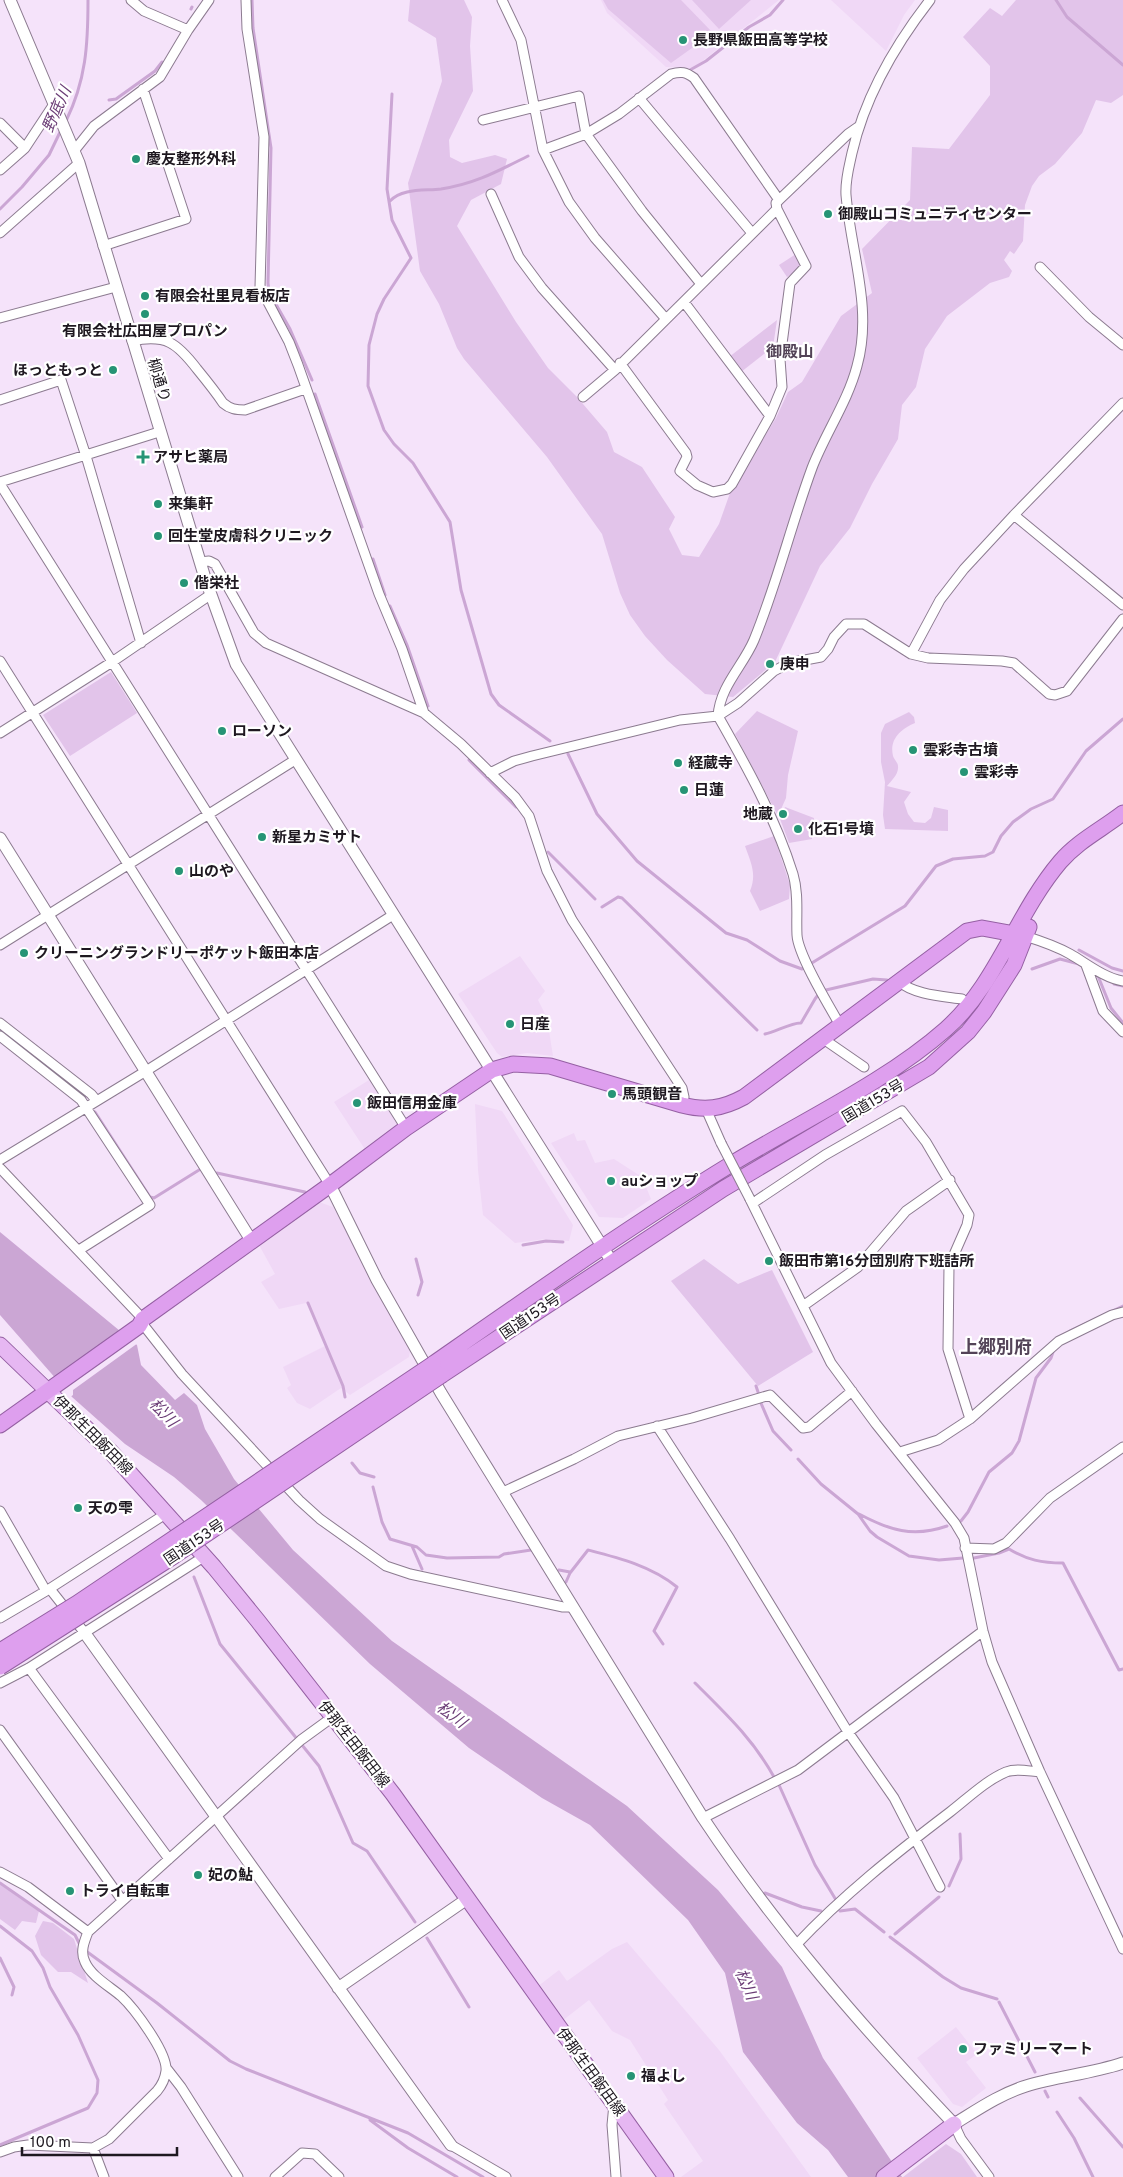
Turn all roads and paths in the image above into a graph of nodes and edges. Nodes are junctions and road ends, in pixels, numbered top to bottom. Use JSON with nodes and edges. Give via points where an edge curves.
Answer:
{"nodes":[{"id":1,"x":10,"y":0,"type":"edge"},
{"id":2,"x":131,"y":0,"type":"edge"},
{"id":3,"x":209,"y":0,"type":"edge"},
{"id":4,"x":246,"y":0,"type":"edge"},
{"id":5,"x":502,"y":0,"type":"edge"},
{"id":6,"x":930,"y":0,"type":"edge"},
{"id":7,"x":188,"y":30,"type":"junction"},
{"id":8,"x":143,"y":89,"type":"junction"},
{"id":9,"x":639,"y":98,"type":"junction"},
{"id":10,"x":536,"y":107,"type":"junction"},
{"id":11,"x":56,"y":109,"type":"junction"},
{"id":12,"x":483,"y":120,"type":"dead end"},
{"id":13,"x":0,"y":123,"type":"edge"},
{"id":14,"x":858,"y":127,"type":"junction"},
{"id":15,"x":586,"y":134,"type":"junction"},
{"id":16,"x":73,"y":147,"type":"junction"},
{"id":17,"x":25,"y":148,"type":"junction"},
{"id":18,"x":543,"y":150,"type":"junction"},
{"id":19,"x":79,"y":163,"type":"junction"},
{"id":20,"x":0,"y":170,"type":"edge"},
{"id":21,"x":491,"y":194,"type":"dead end"},
{"id":22,"x":778,"y":204,"type":"junction"},
{"id":23,"x":0,"y":233,"type":"edge"},
{"id":24,"x":752,"y":233,"type":"junction"},
{"id":25,"x":102,"y":246,"type":"junction"},
{"id":26,"x":1040,"y":267,"type":"dead end"},
{"id":27,"x":701,"y":284,"type":"junction"},
{"id":28,"x":116,"y":288,"type":"junction"},
{"id":29,"x":684,"y":302,"type":"junction"},
{"id":30,"x":0,"y":318,"type":"edge"},
{"id":31,"x":666,"y":319,"type":"junction"},
{"id":32,"x":132,"y":341,"type":"junction"},
{"id":33,"x":1123,"y":345,"type":"edge"},
{"id":34,"x":618,"y":366,"type":"junction"},
{"id":35,"x":305,"y":389,"type":"junction"},
{"id":36,"x":583,"y":397,"type":"dead end"},
{"id":37,"x":0,"y":400,"type":"edge"},
{"id":38,"x":1123,"y":403,"type":"edge"},
{"id":39,"x":770,"y":416,"type":"junction"},
{"id":40,"x":159,"y":432,"type":"junction"},
{"id":41,"x":86,"y":456,"type":"junction"},
{"id":42,"x":0,"y":483,"type":"edge"},
{"id":43,"x":1014,"y":515,"type":"junction"},
{"id":44,"x":200,"y":562,"type":"junction"},
{"id":45,"x":210,"y":596,"type":"junction"},
{"id":46,"x":1123,"y":605,"type":"edge"},
{"id":47,"x":1123,"y":619,"type":"edge"},
{"id":48,"x":141,"y":643,"type":"junction"},
{"id":49,"x":910,"y":654,"type":"junction"},
{"id":50,"x":0,"y":661,"type":"edge"},
{"id":51,"x":112,"y":662,"type":"junction"},
{"id":52,"x":32,"y":712,"type":"junction"},
{"id":53,"x":424,"y":713,"type":"junction"},
{"id":54,"x":718,"y":716,"type":"junction"},
{"id":55,"x":0,"y":733,"type":"edge"},
{"id":56,"x":295,"y":760,"type":"junction"},
{"id":57,"x":490,"y":773,"type":"junction"},
{"id":58,"x":210,"y":813,"type":"junction"},
{"id":59,"x":1123,"y":813,"type":"edge"},
{"id":60,"x":0,"y":838,"type":"edge"},
{"id":61,"x":128,"y":864,"type":"junction"},
{"id":62,"x":48,"y":914,"type":"junction"},
{"id":63,"x":393,"y":915,"type":"junction"},
{"id":64,"x":1019,"y":934,"type":"junction"},
{"id":65,"x":0,"y":945,"type":"edge"},
{"id":66,"x":1086,"y":965,"type":"junction"},
{"id":67,"x":306,"y":969,"type":"junction"},
{"id":68,"x":898,"y":981,"type":"junction"},
{"id":69,"x":1123,"y":981,"type":"edge"},
{"id":70,"x":962,"y":999,"type":"dead end"},
{"id":71,"x":226,"y":1019,"type":"junction"},
{"id":72,"x":0,"y":1023,"type":"edge"},
{"id":73,"x":840,"y":1025,"type":"junction"},
{"id":74,"x":1123,"y":1032,"type":"edge"},
{"id":75,"x":0,"y":1036,"type":"edge"},
{"id":76,"x":822,"y":1038,"type":"junction"},
{"id":77,"x":864,"y":1067,"type":"dead end"},
{"id":78,"x":492,"y":1070,"type":"junction"},
{"id":79,"x":146,"y":1071,"type":"junction"},
{"id":80,"x":96,"y":1100,"type":"junction"},
{"id":81,"x":682,"y":1105,"type":"junction"},
{"id":82,"x":86,"y":1106,"type":"junction"},
{"id":83,"x":706,"y":1110,"type":"junction"},
{"id":84,"x":406,"y":1128,"type":"junction"},
{"id":85,"x":0,"y":1160,"type":"edge"},
{"id":86,"x":0,"y":1168,"type":"edge"},
{"id":87,"x":950,"y":1180,"type":"junction"},
{"id":88,"x":330,"y":1185,"type":"junction"},
{"id":89,"x":752,"y":1201,"type":"junction"},
{"id":90,"x":251,"y":1240,"type":"junction"},
{"id":91,"x":601,"y":1246,"type":"junction"},
{"id":92,"x":79,"y":1250,"type":"junction"},
{"id":93,"x":612,"y":1262,"type":"junction"},
{"id":94,"x":803,"y":1306,"type":"junction"},
{"id":95,"x":1123,"y":1312,"type":"edge"},
{"id":96,"x":141,"y":1322,"type":"junction"},
{"id":97,"x":0,"y":1345,"type":"edge"},
{"id":98,"x":438,"y":1369,"type":"junction"},
{"id":99,"x":53,"y":1388,"type":"junction"},
{"id":100,"x":852,"y":1391,"type":"junction"},
{"id":101,"x":970,"y":1419,"type":"junction"},
{"id":102,"x":0,"y":1425,"type":"edge"},
{"id":103,"x":657,"y":1426,"type":"junction"},
{"id":104,"x":1123,"y":1447,"type":"edge"},
{"id":105,"x":900,"y":1452,"type":"junction"},
{"id":106,"x":503,"y":1492,"type":"junction"},
{"id":107,"x":0,"y":1511,"type":"edge"},
{"id":108,"x":167,"y":1513,"type":"junction"},
{"id":109,"x":965,"y":1548,"type":"junction"},
{"id":110,"x":205,"y":1556,"type":"junction"},
{"id":111,"x":48,"y":1590,"type":"junction"},
{"id":112,"x":572,"y":1607,"type":"junction"},
{"id":113,"x":0,"y":1618,"type":"edge"},
{"id":114,"x":84,"y":1632,"type":"junction"},
{"id":115,"x":983,"y":1632,"type":"junction"},
{"id":116,"x":0,"y":1651,"type":"edge"},
{"id":117,"x":0,"y":1667,"type":"edge"},
{"id":118,"x":29,"y":1668,"type":"junction"},
{"id":119,"x":0,"y":1684,"type":"edge"},
{"id":120,"x":334,"y":1716,"type":"junction"},
{"id":121,"x":0,"y":1730,"type":"edge"},
{"id":122,"x":848,"y":1732,"type":"junction"},
{"id":123,"x":1040,"y":1772,"type":"junction"},
{"id":124,"x":217,"y":1818,"type":"junction"},
{"id":125,"x":703,"y":1818,"type":"junction"},
{"id":126,"x":914,"y":1840,"type":"junction"},
{"id":127,"x":169,"y":1859,"type":"junction"},
{"id":128,"x":0,"y":1872,"type":"edge"},
{"id":129,"x":940,"y":1887,"type":"dead end"},
{"id":130,"x":467,"y":1899,"type":"junction"},
{"id":131,"x":122,"y":1900,"type":"junction"},
{"id":132,"x":88,"y":1932,"type":"junction"},
{"id":133,"x":796,"y":1945,"type":"junction"},
{"id":134,"x":1123,"y":1949,"type":"edge"},
{"id":135,"x":338,"y":1988,"type":"junction"},
{"id":136,"x":1123,"y":2063,"type":"edge"},
{"id":137,"x":167,"y":2069,"type":"junction"},
{"id":138,"x":614,"y":2104,"type":"junction"},
{"id":139,"x":954,"y":2124,"type":"junction"},
{"id":140,"x":451,"y":2145,"type":"joint"},
{"id":141,"x":93,"y":2148,"type":"junction"},
{"id":142,"x":0,"y":2152,"type":"edge"},
{"id":143,"x":104,"y":2177,"type":"edge"},
{"id":144,"x":238,"y":2177,"type":"edge"},
{"id":145,"x":275,"y":2177,"type":"edge"},
{"id":146,"x":339,"y":2177,"type":"edge"},
{"id":147,"x":506,"y":2177,"type":"edge"},
{"id":148,"x":616,"y":2177,"type":"edge"},
{"id":149,"x":666,"y":2177,"type":"edge"},
{"id":150,"x":884,"y":2177,"type":"edge"},
{"id":151,"x":989,"y":2177,"type":"edge"}],
"edges":[{"from":1,"to":11,"type":"street","name":"柳通り"},
{"from":2,"to":7,"type":"street","via":[[144,11]]},
{"from":3,"to":7,"type":"street"},
{"from":4,"to":35,"type":"street","via":[[264,137],[260,287],[289,342]]},
{"from":5,"to":10,"type":"street","via":[[522,40]]},
{"from":6,"to":14,"type":"street","via":[[894,50]]},
{"from":7,"to":8,"type":"street","via":[[160,77]]},
{"from":8,"to":16,"type":"street","via":[[94,126]]},
{"from":8,"to":25,"type":"street","via":[[186,219]]},
{"from":9,"to":15,"type":"street"},
{"from":9,"to":22,"type":"street","via":[[671,74],[680,71],[694,78]]},
{"from":9,"to":24,"type":"street"},
{"from":10,"to":12,"type":"street"},
{"from":10,"to":15,"type":"street","via":[[579,96]]},
{"from":10,"to":18,"type":"street"},
{"from":11,"to":16,"type":"street","name":"柳通り"},
{"from":11,"to":17,"type":"street"},
{"from":13,"to":17,"type":"street"},
{"from":14,"to":22,"type":"street"},
{"from":14,"to":54,"type":"street","via":[[846,186],[862,290],[864,335],[858,365],[811,472],[750,651],[728,684]]},
{"from":15,"to":18,"type":"street"},
{"from":15,"to":27,"type":"street"},
{"from":16,"to":19,"type":"street","name":"柳通り"},
{"from":17,"to":20,"type":"street"},
{"from":18,"to":31,"type":"street","via":[[569,202],[590,231]]},
{"from":19,"to":23,"type":"street"},
{"from":19,"to":25,"type":"street","name":"柳通り"},
{"from":21,"to":34,"type":"street","via":[[513,245],[542,288]]},
{"from":22,"to":24,"type":"street"},
{"from":22,"to":39,"type":"street","via":[[806,266],[790,284],[780,359],[782,387]]},
{"from":24,"to":27,"type":"street"},
{"from":25,"to":28,"type":"street","name":"柳通り"},
{"from":26,"to":33,"type":"street","via":[[1089,317]]},
{"from":27,"to":29,"type":"street"},
{"from":28,"to":30,"type":"street"},
{"from":28,"to":32,"type":"street","name":"柳通り"},
{"from":29,"to":31,"type":"street"},
{"from":29,"to":39,"type":"street"},
{"from":31,"to":34,"type":"street"},
{"from":32,"to":35,"type":"street","via":[[152,338],[182,349],[224,403],[236,410],[245,410]]},
{"from":32,"to":40,"type":"street","name":"柳通り"},
{"from":34,"to":36,"type":"street"},
{"from":34,"to":39,"type":"street","via":[[686,453],[687,458],[680,471],[707,490],[720,492],[732,484]]},
{"from":35,"to":53,"type":"street"},
{"from":37,"to":41,"type":"street","via":[[61,380]]},
{"from":38,"to":43,"type":"street"},
{"from":40,"to":41,"type":"street"},
{"from":40,"to":44,"type":"street","name":"柳通り"},
{"from":41,"to":42,"type":"street"},
{"from":41,"to":48,"type":"street"},
{"from":42,"to":51,"type":"street"},
{"from":43,"to":46,"type":"street"},
{"from":43,"to":49,"type":"street","via":[[940,600]]},
{"from":44,"to":45,"type":"street","name":"柳通り"},
{"from":44,"to":53,"type":"street","via":[[215,564],[254,633],[266,643]]},
{"from":45,"to":48,"type":"street"},
{"from":45,"to":56,"type":"street","name":"柳通り","via":[[236,664]]},
{"from":47,"to":49,"type":"street","via":[[1067,691],[1055,696],[1014,663]]},
{"from":48,"to":51,"type":"street"},
{"from":49,"to":54,"type":"street","via":[[864,624],[846,624],[821,657],[774,670],[738,703]]},
{"from":50,"to":52,"type":"street"},
{"from":51,"to":52,"type":"street"},
{"from":51,"to":58,"type":"street"},
{"from":52,"to":55,"type":"street"},
{"from":52,"to":61,"type":"street"},
{"from":53,"to":57,"type":"street"},
{"from":54,"to":57,"type":"street","via":[[680,720],[532,756]]},
{"from":54,"to":73,"type":"street","via":[[752,774],[775,824],[796,886],[797,937],[808,966]]},
{"from":56,"to":58,"type":"street"},
{"from":56,"to":63,"type":"street","name":"柳通り"},
{"from":57,"to":81,"type":"street","via":[[524,807],[536,831],[547,871],[572,920],[682,1088]]},
{"from":58,"to":61,"type":"street"},
{"from":58,"to":67,"type":"street"},
{"from":59,"to":64,"type":"highway","name":"国道153号","via":[[1068,863]]},
{"from":60,"to":62,"type":"street"},
{"from":61,"to":62,"type":"street"},
{"from":61,"to":71,"type":"street"},
{"from":62,"to":65,"type":"street"},
{"from":62,"to":79,"type":"street"},
{"from":63,"to":67,"type":"street"},
{"from":63,"to":78,"type":"street","name":"柳通り"},
{"from":64,"to":66,"type":"street","via":[[1045,942]]},
{"from":64,"to":68,"type":"highway","via":[[982,928],[967,931]]},
{"from":64,"to":91,"type":"highway","name":"国道153号","via":[[969,1006],[922,1049],[874,1082],[786,1131]]},
{"from":64,"to":93,"type":"highway","name":"国道153号","via":[[1014,965],[984,1012],[968,1032],[929,1067],[723,1189]]},
{"from":66,"to":69,"type":"street"},
{"from":66,"to":74,"type":"street","via":[[1103,1011]]},
{"from":67,"to":71,"type":"street"},
{"from":67,"to":84,"type":"street"},
{"from":68,"to":70,"type":"street","via":[[906,988],[920,992]]},
{"from":68,"to":73,"type":"highway"},
{"from":71,"to":79,"type":"street"},
{"from":71,"to":88,"type":"street"},
{"from":72,"to":80,"type":"street"},
{"from":73,"to":76,"type":"highway"},
{"from":75,"to":82,"type":"street"},
{"from":76,"to":77,"type":"street"},
{"from":76,"to":83,"type":"highway","via":[[744,1098]]},
{"from":78,"to":81,"type":"highway","via":[[513,1064],[550,1066]]},
{"from":78,"to":84,"type":"highway"},
{"from":78,"to":91,"type":"street","name":"柳通り"},
{"from":79,"to":80,"type":"street"},
{"from":79,"to":90,"type":"street"},
{"from":80,"to":82,"type":"street"},
{"from":81,"to":83,"type":"highway"},
{"from":82,"to":85,"type":"street"},
{"from":82,"to":92,"type":"street","via":[[150,1205]]},
{"from":83,"to":89,"type":"street","bridge":true},
{"from":84,"to":88,"type":"highway"},
{"from":86,"to":92,"type":"street"},
{"from":87,"to":89,"type":"street","via":[[902,1110]]},
{"from":87,"to":94,"type":"street","via":[[906,1211],[858,1268]]},
{"from":87,"to":101,"type":"street","via":[[969,1215],[949,1266],[948,1349]]},
{"from":88,"to":90,"type":"highway"},
{"from":88,"to":106,"type":"street","via":[[377,1280]]},
{"from":89,"to":94,"type":"street"},
{"from":90,"to":96,"type":"highway"},
{"from":91,"to":93,"type":"street","name":"柳通り"},
{"from":91,"to":98,"type":"highway","name":"国道153号"},
{"from":92,"to":96,"type":"street"},
{"from":93,"to":98,"type":"highway","name":"国道153号"},
{"from":94,"to":100,"type":"street","via":[[831,1363]]},
{"from":95,"to":101,"type":"street","via":[[1059,1341]]},
{"from":96,"to":99,"type":"highway"},
{"from":96,"to":112,"type":"street","via":[[182,1374],[291,1492],[320,1519],[386,1566],[410,1574]]},
{"from":97,"to":99,"type":"main road","name":"伊那生田飯田線"},
{"from":98,"to":116,"type":"highway","name":"国道153号","bridge":true},
{"from":98,"to":117,"type":"highway","name":"国道153号","bridge":true,"via":[[174,1556]]},
{"from":99,"to":102,"type":"highway"},
{"from":99,"to":108,"type":"main road","name":"伊那生田飯田線"},
{"from":100,"to":103,"type":"street","via":[[809,1427],[803,1428],[770,1394]]},
{"from":100,"to":105,"type":"street"},
{"from":101,"to":105,"type":"street","via":[[938,1440]]},
{"from":103,"to":106,"type":"street","via":[[618,1436]]},
{"from":103,"to":122,"type":"street"},
{"from":104,"to":109,"type":"street","via":[[1050,1498],[1006,1543],[994,1549]]},
{"from":105,"to":109,"type":"street","via":[[955,1523],[964,1538]]},
{"from":106,"to":112,"type":"street"},
{"from":107,"to":111,"type":"street"},
{"from":108,"to":110,"type":"main road","name":"伊那生田飯田線"},
{"from":108,"to":111,"type":"street"},
{"from":109,"to":115,"type":"street"},
{"from":110,"to":114,"type":"street"},
{"from":110,"to":120,"type":"main road","name":"伊那生田飯田線"},
{"from":111,"to":113,"type":"street"},
{"from":111,"to":114,"type":"street"},
{"from":112,"to":125,"type":"street"},
{"from":114,"to":118,"type":"street"},
{"from":114,"to":124,"type":"street"},
{"from":115,"to":122,"type":"street"},
{"from":115,"to":123,"type":"street","via":[[992,1662]]},
{"from":118,"to":119,"type":"street"},
{"from":118,"to":127,"type":"street"},
{"from":120,"to":124,"type":"street","via":[[299,1742]]},
{"from":120,"to":130,"type":"main road","name":"伊那生田飯田線"},
{"from":121,"to":131,"type":"street"},
{"from":122,"to":125,"type":"street","via":[[798,1770]]},
{"from":122,"to":126,"type":"street","via":[[894,1798]]},
{"from":123,"to":126,"type":"street","via":[[1015,1770],[994,1778]]},
{"from":123,"to":134,"type":"street"},
{"from":124,"to":127,"type":"street"},
{"from":124,"to":135,"type":"street"},
{"from":125,"to":133,"type":"street","via":[[736,1868]]},
{"from":126,"to":129,"type":"street"},
{"from":126,"to":133,"type":"street","via":[[821,1919]]},
{"from":127,"to":131,"type":"street"},
{"from":128,"to":132,"type":"street","via":[[28,1887]]},
{"from":130,"to":135,"type":"street"},
{"from":130,"to":138,"type":"main road","name":"伊那生田飯田線"},
{"from":131,"to":132,"type":"street"},
{"from":132,"to":137,"type":"street","via":[[83,1956],[90,1971],[122,1998],[143,2022],[158,2045]]},
{"from":133,"to":139,"type":"street","via":[[856,2017]]},
{"from":135,"to":140,"type":"street"},
{"from":136,"to":139,"type":"street","via":[[1014,2090]]},
{"from":137,"to":141,"type":"street","via":[[163,2084],[157,2091],[108,2139]]},
{"from":137,"to":144,"type":"street"},
{"from":138,"to":148,"type":"street","via":[[612,2125]]},
{"from":138,"to":149,"type":"main road","name":"伊那生田飯田線"},
{"from":139,"to":150,"type":"main road"},
{"from":139,"to":151,"type":"street"},
{"from":140,"to":147,"type":"street"},
{"from":141,"to":142,"type":"street","via":[[28,2145]]},
{"from":141,"to":143,"type":"street"},
{"from":145,"to":146,"type":"street","via":[[302,2153],[315,2154]]}]}
